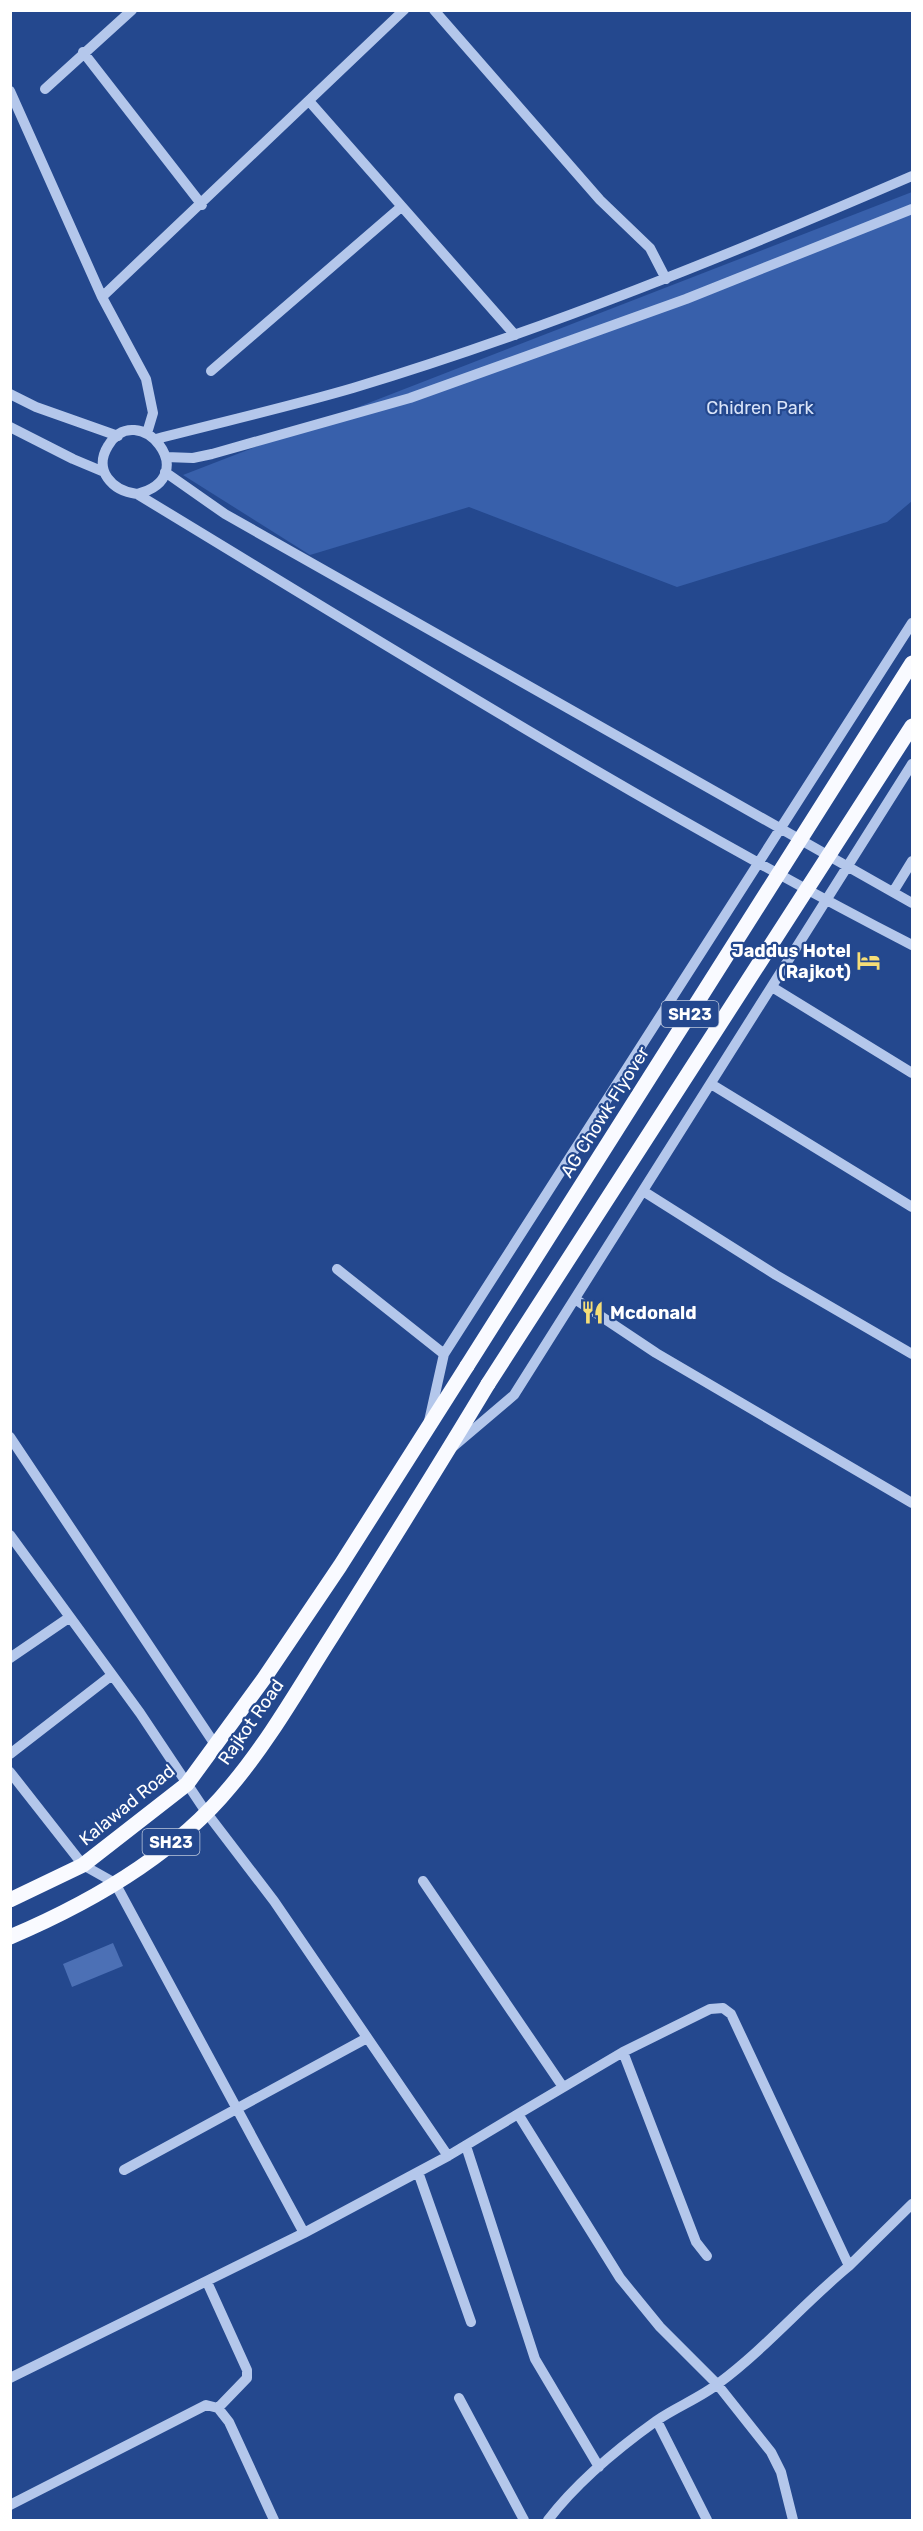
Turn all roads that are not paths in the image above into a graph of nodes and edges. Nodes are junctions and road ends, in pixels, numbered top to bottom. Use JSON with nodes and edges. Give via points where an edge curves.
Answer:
{"nodes":[{"id":1,"x":132,"y":10,"type":"edge"},
{"id":2,"x":404,"y":10,"type":"edge"},
{"id":3,"x":434,"y":10,"type":"edge"},
{"id":4,"x":83,"y":52,"type":"junction"},
{"id":5,"x":45,"y":89,"type":"dead end"},
{"id":6,"x":10,"y":91,"type":"edge"},
{"id":7,"x":309,"y":102,"type":"junction"},
{"id":8,"x":912,"y":176,"type":"edge"},
{"id":9,"x":202,"y":205,"type":"junction"},
{"id":10,"x":401,"y":207,"type":"junction"},
{"id":11,"x":912,"y":209,"type":"edge"},
{"id":12,"x":666,"y":279,"type":"junction"},
{"id":13,"x":102,"y":297,"type":"junction"},
{"id":14,"x":515,"y":335,"type":"junction"},
{"id":15,"x":211,"y":371,"type":"dead end"},
{"id":16,"x":10,"y":394,"type":"edge"},
{"id":17,"x":10,"y":426,"type":"edge"},
{"id":18,"x":118,"y":436,"type":"junction"},
{"id":19,"x":152,"y":436,"type":"junction"},
{"id":20,"x":166,"y":457,"type":"junction"},
{"id":21,"x":104,"y":472,"type":"junction"},
{"id":22,"x":165,"y":472,"type":"junction"},
{"id":23,"x":137,"y":494,"type":"junction"},
{"id":24,"x":912,"y":623,"type":"edge"},
{"id":25,"x":912,"y":663,"type":"edge"},
{"id":26,"x":912,"y":726,"type":"edge"},
{"id":27,"x":912,"y":764,"type":"edge"},
{"id":28,"x":780,"y":827,"type":"junction"},
{"id":29,"x":912,"y":861,"type":"edge"},
{"id":30,"x":758,"y":864,"type":"junction"},
{"id":31,"x":849,"y":866,"type":"junction"},
{"id":32,"x":893,"y":892,"type":"junction"},
{"id":33,"x":826,"y":900,"type":"junction"},
{"id":34,"x":912,"y":903,"type":"edge"},
{"id":35,"x":912,"y":945,"type":"edge"},
{"id":36,"x":772,"y":987,"type":"junction"},
{"id":37,"x":912,"y":1073,"type":"edge"},
{"id":38,"x":711,"y":1084,"type":"junction"},
{"id":39,"x":643,"y":1191,"type":"junction"},
{"id":40,"x":912,"y":1207,"type":"edge"},
{"id":41,"x":337,"y":1269,"type":"dead end"},
{"id":42,"x":575,"y":1299,"type":"junction"},
{"id":43,"x":444,"y":1354,"type":"junction"},
{"id":44,"x":912,"y":1354,"type":"edge"},
{"id":45,"x":426,"y":1430,"type":"junction"},
{"id":46,"x":10,"y":1437,"type":"edge"},
{"id":47,"x":447,"y":1452,"type":"junction"},
{"id":48,"x":912,"y":1503,"type":"edge"},
{"id":49,"x":10,"y":1535,"type":"edge"},
{"id":50,"x":20,"y":1550,"type":"junction"},
{"id":51,"x":10,"y":1557,"type":"edge"},
{"id":52,"x":69,"y":1617,"type":"junction"},
{"id":53,"x":10,"y":1658,"type":"edge"},
{"id":54,"x":112,"y":1675,"type":"junction"},
{"id":55,"x":263,"y":1680,"type":"joint"},
{"id":56,"x":216,"y":1746,"type":"junction"},
{"id":57,"x":10,"y":1754,"type":"edge"},
{"id":58,"x":10,"y":1772,"type":"edge"},
{"id":59,"x":187,"y":1784,"type":"junction"},
{"id":60,"x":206,"y":1812,"type":"junction"},
{"id":61,"x":83,"y":1865,"type":"junction"},
{"id":62,"x":423,"y":1881,"type":"dead end"},
{"id":63,"x":115,"y":1883,"type":"junction"},
{"id":64,"x":10,"y":1900,"type":"edge"},
{"id":65,"x":10,"y":1937,"type":"edge"},
{"id":66,"x":367,"y":2038,"type":"junction"},
{"id":67,"x":623,"y":2052,"type":"junction"},
{"id":68,"x":563,"y":2087,"type":"junction"},
{"id":69,"x":236,"y":2108,"type":"junction"},
{"id":70,"x":518,"y":2114,"type":"junction"},
{"id":71,"x":466,"y":2146,"type":"junction"},
{"id":72,"x":448,"y":2156,"type":"junction"},
{"id":73,"x":124,"y":2170,"type":"dead end"},
{"id":74,"x":418,"y":2172,"type":"junction"},
{"id":75,"x":912,"y":2204,"type":"edge"},
{"id":76,"x":304,"y":2233,"type":"junction"},
{"id":77,"x":706,"y":2256,"type":"dead end"},
{"id":78,"x":849,"y":2266,"type":"junction"},
{"id":79,"x":207,"y":2282,"type":"junction"},
{"id":80,"x":471,"y":2322,"type":"dead end"},
{"id":81,"x":10,"y":2378,"type":"edge"},
{"id":82,"x":717,"y":2384,"type":"junction"},
{"id":83,"x":459,"y":2398,"type":"dead end"},
{"id":84,"x":218,"y":2408,"type":"junction"},
{"id":85,"x":657,"y":2421,"type":"junction"},
{"id":86,"x":598,"y":2467,"type":"junction"},
{"id":87,"x":10,"y":2505,"type":"edge"},
{"id":88,"x":274,"y":2520,"type":"edge"},
{"id":89,"x":524,"y":2520,"type":"edge"},
{"id":90,"x":548,"y":2520,"type":"edge"},
{"id":91,"x":707,"y":2520,"type":"edge"},
{"id":92,"x":793,"y":2520,"type":"edge"}],
"edges":[{"from":1,"to":4,"type":"street"},
{"from":2,"to":7,"type":"street"},
{"from":3,"to":12,"type":"street","via":[[600,200],[650,248]]},
{"from":4,"to":5,"type":"street"},
{"from":4,"to":9,"type":"street"},
{"from":6,"to":13,"type":"street"},
{"from":7,"to":9,"type":"street"},
{"from":7,"to":10,"type":"street"},
{"from":8,"to":12,"type":"street"},
{"from":9,"to":13,"type":"street"},
{"from":10,"to":14,"type":"street"},
{"from":10,"to":15,"type":"street"},
{"from":11,"to":20,"type":"street","via":[[686,299],[410,398],[212,454]]},
{"from":12,"to":14,"type":"street"},
{"from":13,"to":19,"type":"street","via":[[146,379],[153,413]]},
{"from":14,"to":19,"type":"street","via":[[352,388]]},
{"from":16,"to":18,"type":"street"},
{"from":17,"to":21,"type":"street"},
{"from":18,"to":19,"type":"street","via":[[127,432]]},
{"from":18,"to":21,"type":"street","via":[[105,451]]},
{"from":19,"to":20,"type":"street"},
{"from":20,"to":22,"type":"street"},
{"from":21,"to":23,"type":"street","via":[[116,489]]},
{"from":22,"to":23,"type":"street","via":[[156,486]]},
{"from":22,"to":28,"type":"street","via":[[225,514]]},
{"from":23,"to":30,"type":"street","via":[[560,750]]},
{"from":24,"to":28,"type":"street"},
{"from":25,"to":45,"type":"main road","name":"AG Chowk Flyover","number":"SH23","bridge":true},
{"from":26,"to":47,"type":"main road","number":"SH23","bridge":true},
{"from":27,"to":31,"type":"street"},
{"from":28,"to":30,"type":"street"},
{"from":28,"to":31,"type":"street"},
{"from":29,"to":32,"type":"street"},
{"from":30,"to":33,"type":"street"},
{"from":30,"to":43,"type":"street"},
{"from":31,"to":32,"type":"street"},
{"from":31,"to":33,"type":"street"},
{"from":32,"to":34,"type":"street"},
{"from":33,"to":35,"type":"street"},
{"from":33,"to":36,"type":"street"},
{"from":36,"to":37,"type":"street"},
{"from":36,"to":38,"type":"street"},
{"from":38,"to":39,"type":"street"},
{"from":38,"to":40,"type":"street"},
{"from":39,"to":42,"type":"street"},
{"from":39,"to":44,"type":"street"},
{"from":41,"to":43,"type":"street"},
{"from":42,"to":47,"type":"street","via":[[514,1395]]},
{"from":42,"to":48,"type":"street","via":[[656,1353]]},
{"from":43,"to":45,"type":"street"},
{"from":45,"to":55,"type":"main road","name":"Rajkot Road","number":"SH23"},
{"from":46,"to":56,"type":"street"},
{"from":47,"to":60,"type":"main road","name":"Rajkot Road","number":"SH23","via":[[291,1700],[230,1787]]},
{"from":49,"to":50,"type":"street"},
{"from":50,"to":51,"type":"street"},
{"from":50,"to":52,"type":"street"},
{"from":52,"to":53,"type":"street"},
{"from":52,"to":54,"type":"street"},
{"from":54,"to":57,"type":"street"},
{"from":54,"to":59,"type":"street"},
{"from":55,"to":56,"type":"main road","name":"Kalawad Road","number":"SH23"},
{"from":56,"to":59,"type":"main road","name":"Kalawad Road","number":"SH23"},
{"from":58,"to":61,"type":"street"},
{"from":59,"to":60,"type":"street"},
{"from":59,"to":61,"type":"main road","name":"Kalawad Road","number":"SH23"},
{"from":60,"to":63,"type":"main road","name":"Rajkot Road","number":"SH23"},
{"from":60,"to":66,"type":"street","via":[[274,1901]]},
{"from":61,"to":63,"type":"street"},
{"from":61,"to":64,"type":"main road","name":"Kalawad Road","number":"SH23"},
{"from":62,"to":68,"type":"street"},
{"from":63,"to":65,"type":"main road","name":"Rajkot Road","number":"SH23","via":[[50,1920]]},
{"from":63,"to":69,"type":"street"},
{"from":66,"to":69,"type":"street"},
{"from":66,"to":72,"type":"street"},
{"from":67,"to":68,"type":"street"},
{"from":67,"to":77,"type":"street","via":[[696,2242]]},
{"from":67,"to":78,"type":"street","via":[[710,2009],[723,2008],[731,2014]]},
{"from":68,"to":70,"type":"street"},
{"from":69,"to":73,"type":"street"},
{"from":69,"to":76,"type":"street"},
{"from":70,"to":71,"type":"street"},
{"from":70,"to":82,"type":"street","via":[[620,2278],[660,2327]]},
{"from":71,"to":72,"type":"street"},
{"from":71,"to":86,"type":"street","via":[[535,2358]]},
{"from":72,"to":74,"type":"street"},
{"from":74,"to":76,"type":"street"},
{"from":74,"to":80,"type":"street"},
{"from":75,"to":78,"type":"street"},
{"from":76,"to":79,"type":"street"},
{"from":78,"to":82,"type":"street","via":[[764,2347]]},
{"from":79,"to":81,"type":"street"},
{"from":79,"to":84,"type":"street","via":[[247,2370],[247,2378]]},
{"from":82,"to":85,"type":"street"},
{"from":82,"to":92,"type":"street","via":[[771,2452],[781,2472]]},
{"from":83,"to":89,"type":"street"},
{"from":84,"to":87,"type":"street","via":[[206,2404]]},
{"from":84,"to":88,"type":"street","via":[[229,2422]]},
{"from":85,"to":86,"type":"street"},
{"from":85,"to":91,"type":"street"},
{"from":86,"to":90,"type":"street"}]}
